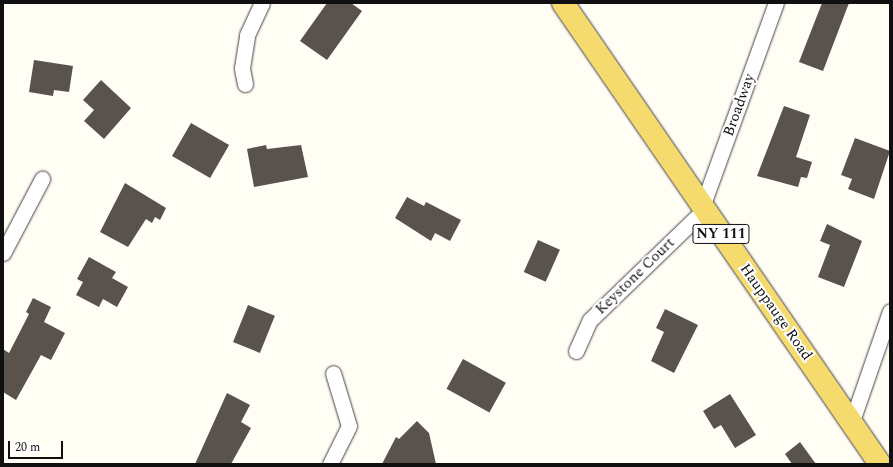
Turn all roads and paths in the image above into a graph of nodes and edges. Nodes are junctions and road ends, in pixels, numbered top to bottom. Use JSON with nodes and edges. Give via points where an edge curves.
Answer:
{"nodes":[{"id":1,"x":262,"y":3,"type":"edge"},
{"id":2,"x":563,"y":3,"type":"edge"},
{"id":3,"x":776,"y":3,"type":"edge"},
{"id":4,"x":245,"y":84,"type":"dead end"},
{"id":5,"x":42,"y":179,"type":"dead end"},
{"id":6,"x":703,"y":208,"type":"junction"},
{"id":7,"x":3,"y":253,"type":"edge"},
{"id":8,"x":890,"y":312,"type":"edge"},
{"id":9,"x":576,"y":351,"type":"dead end"},
{"id":10,"x":333,"y":373,"type":"dead end"},
{"id":11,"x":852,"y":421,"type":"junction"},
{"id":12,"x":330,"y":464,"type":"edge"},
{"id":13,"x":880,"y":464,"type":"edge"}],
"edges":[{"from":1,"to":4,"type":"street","via":[[247,35],[242,68]]},
{"from":2,"to":6,"type":"main road","name":"Hauppauge Road","number":"NY 111"},
{"from":3,"to":6,"type":"street","name":"Broadway"},
{"from":5,"to":7,"type":"street"},
{"from":6,"to":9,"type":"street","name":"Keystone Court","via":[[590,320]]},
{"from":6,"to":11,"type":"main road","name":"Hauppauge Road","number":"NY 111"},
{"from":8,"to":11,"type":"street"},
{"from":10,"to":12,"type":"street","via":[[349,426]]},
{"from":11,"to":13,"type":"main road","name":"Hauppauge Road","number":"NY 111"}]}
